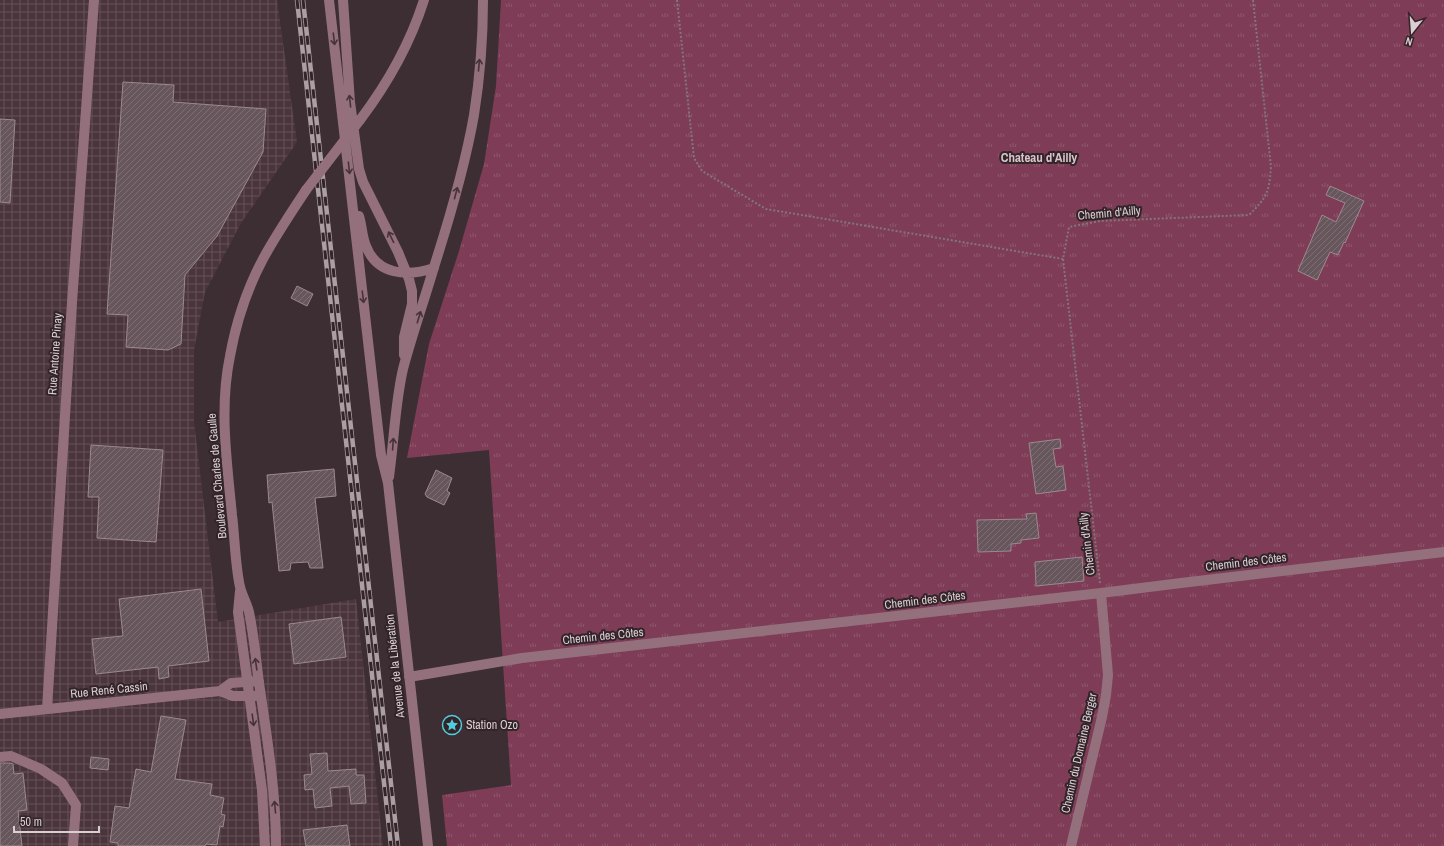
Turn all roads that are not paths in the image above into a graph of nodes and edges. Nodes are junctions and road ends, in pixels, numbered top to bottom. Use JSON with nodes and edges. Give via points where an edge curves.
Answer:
{"nodes":[{"id":1,"x":94,"y":0,"type":"edge"},
{"id":2,"x":329,"y":0,"type":"edge"},
{"id":3,"x":343,"y":0,"type":"edge"},
{"id":4,"x":424,"y":0,"type":"edge"},
{"id":5,"x":482,"y":0,"type":"edge"},
{"id":6,"x":352,"y":197,"type":"junction"},
{"id":7,"x":434,"y":268,"type":"junction"},
{"id":8,"x":407,"y":273,"type":"junction"},
{"id":9,"x":403,"y":370,"type":"junction"},
{"id":10,"x":388,"y":483,"type":"junction"},
{"id":11,"x":1444,"y":552,"type":"edge"},
{"id":12,"x":240,"y":587,"type":"junction"},
{"id":13,"x":1101,"y":593,"type":"junction"},
{"id":14,"x":409,"y":677,"type":"junction"},
{"id":15,"x":259,"y":681,"type":"junction"},
{"id":16,"x":248,"y":682,"type":"junction"},
{"id":17,"x":220,"y":691,"type":"junction"},
{"id":18,"x":261,"y":695,"type":"junction"},
{"id":19,"x":250,"y":696,"type":"junction"},
{"id":20,"x":46,"y":709,"type":"junction"},
{"id":21,"x":0,"y":714,"type":"edge"},
{"id":22,"x":0,"y":757,"type":"edge"},
{"id":23,"x":73,"y":846,"type":"edge"},
{"id":24,"x":265,"y":846,"type":"edge"},
{"id":25,"x":276,"y":846,"type":"edge"},
{"id":26,"x":428,"y":846,"type":"edge"},
{"id":27,"x":1071,"y":846,"type":"edge"}],
"edges":[{"from":1,"to":20,"type":"street","name":"Rue Antoine Pinay"},
{"from":2,"to":6,"type":"street","one_way":true},
{"from":8,"to":3,"type":"street","one_way":true,"via":[[359,169],[350,102]]},
{"from":4,"to":12,"type":"street","name":"Boulevard Charles de Gaulle","bridge":true,"via":[[409,41],[393,71],[282,226],[262,260],[244,306],[230,356],[224,416]]},
{"from":7,"to":5,"type":"street","one_way":true,"via":[[464,162],[474,115],[481,44]]},
{"from":6,"to":8,"type":"street","via":[[362,226],[365,245],[372,257],[381,266]]},
{"from":6,"to":10,"type":"street","one_way":true,"via":[[381,455]]},
{"from":7,"to":8,"type":"street"},
{"from":9,"to":7,"type":"street","one_way":true},
{"from":8,"to":9,"type":"street","via":[[412,291],[412,304],[404,337]]},
{"from":10,"to":9,"type":"street","one_way":true},
{"from":10,"to":14,"type":"street","name":"Avenue de la Libération"},
{"from":11,"to":13,"type":"street","name":"Chemin des Côtes"},
{"from":15,"to":12,"type":"street","name":"Boulevard Charles de Gaulle","one_way":true,"via":[[249,611]]},
{"from":12,"to":16,"type":"street","name":"Boulevard Charles de Gaulle","via":[[238,612]]},
{"from":13,"to":14,"type":"street","name":"Chemin des Côtes","via":[[522,658]]},
{"from":13,"to":27,"type":"street","name":"Chemin du Domaine Berger","via":[[1108,675],[1106,695]]},
{"from":14,"to":26,"type":"street","name":"Avenue de la Libération"},
{"from":15,"to":16,"type":"street","name":"Rue René Cassin"},
{"from":15,"to":18,"type":"street","name":"Boulevard Charles de Gaulle"},
{"from":16,"to":17,"type":"street","name":"Rue René Cassin","via":[[231,683]]},
{"from":16,"to":19,"type":"street","name":"Boulevard Charles de Gaulle"},
{"from":17,"to":19,"type":"street","name":"Rue René Cassin","via":[[233,696]]},
{"from":17,"to":20,"type":"street","name":"Rue René Cassin"},
{"from":18,"to":19,"type":"street","name":"Rue René Cassin"},
{"from":25,"to":18,"type":"street","name":"Boulevard Charles de Gaulle","one_way":true,"via":[[273,786]]},
{"from":19,"to":24,"type":"street","name":"Boulevard Charles de Gaulle","one_way":true,"via":[[262,790]]},
{"from":20,"to":21,"type":"street","name":"Rue René Cassin"},
{"from":22,"to":23,"type":"street","via":[[11,756],[41,768],[62,783],[76,805]]}]}
